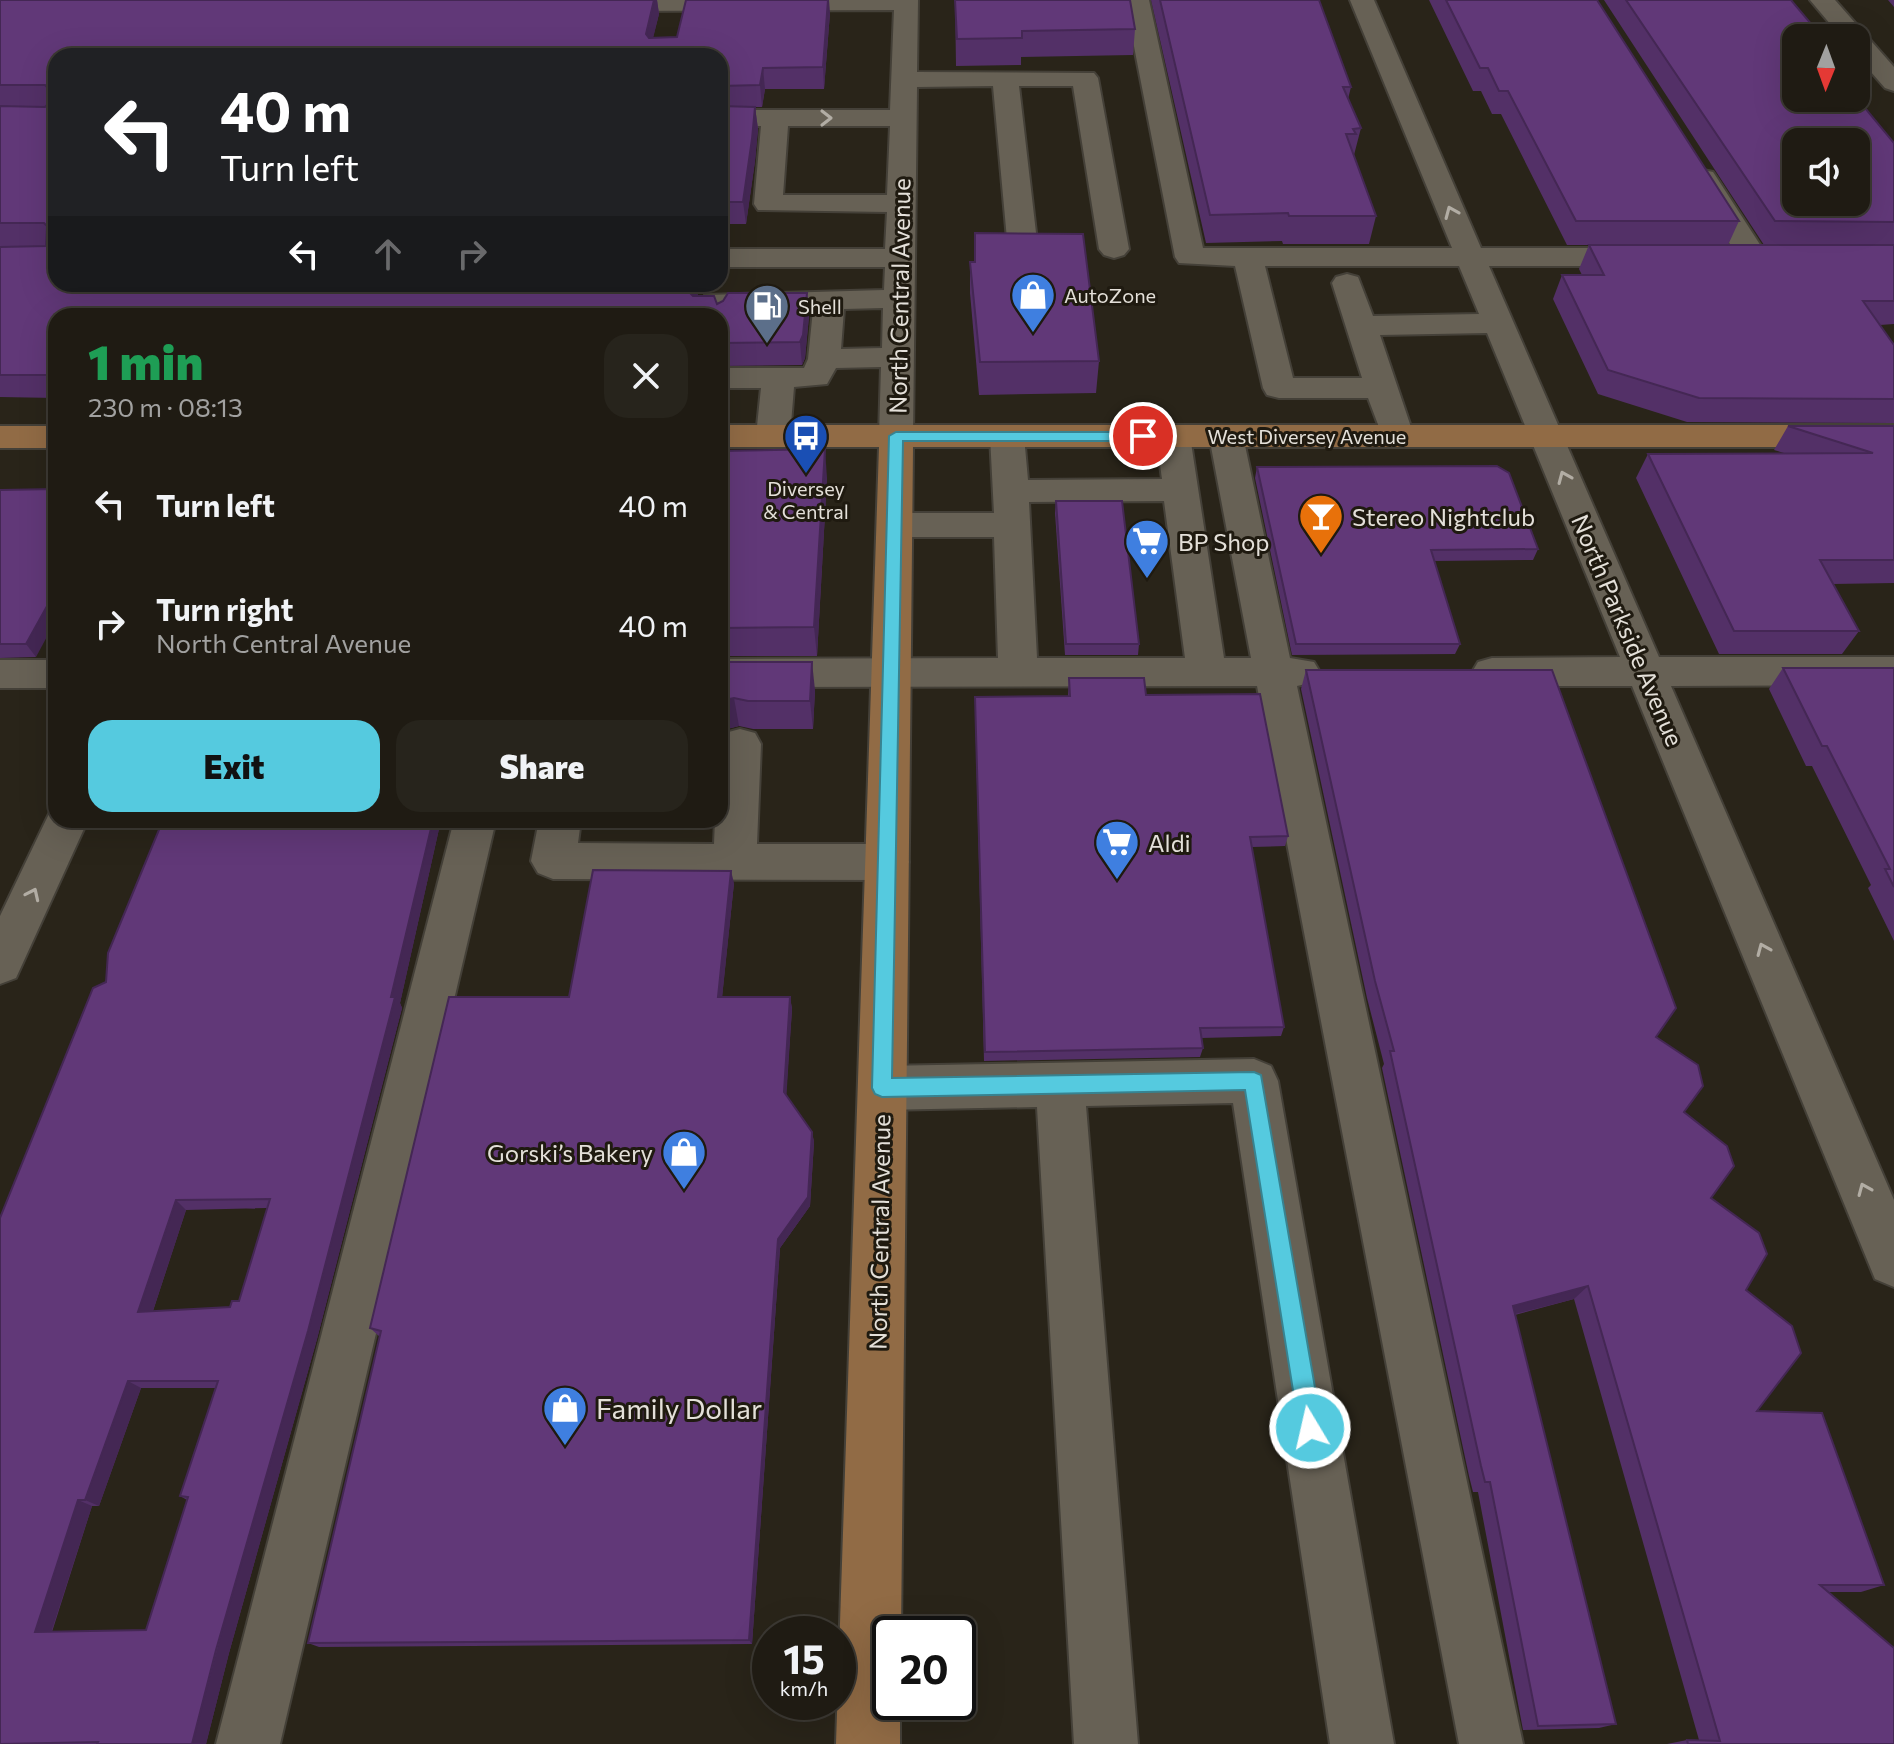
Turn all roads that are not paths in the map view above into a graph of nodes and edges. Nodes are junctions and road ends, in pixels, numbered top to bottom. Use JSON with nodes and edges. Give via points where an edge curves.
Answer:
{"nodes":[{"id":1,"x":1137,"y":0,"type":"edge"},
{"id":2,"x":1362,"y":0,"type":"edge"},
{"id":3,"x":1822,"y":0,"type":"edge"},
{"id":4,"x":906,"y":2,"type":"edge"},
{"id":5,"x":582,"y":4,"type":"edge"},
{"id":6,"x":677,"y":4,"type":"junction"},
{"id":7,"x":1843,"y":24,"type":"edge"},
{"id":8,"x":671,"y":30,"type":"dead end"},
{"id":9,"x":1870,"y":55,"type":"edge"},
{"id":10,"x":1130,"y":77,"type":"junction"},
{"id":11,"x":1005,"y":78,"type":"junction"},
{"id":12,"x":1085,"y":78,"type":"junction"},
{"id":13,"x":904,"y":80,"type":"junction"},
{"id":14,"x":1894,"y":83,"type":"edge"},
{"id":15,"x":728,"y":118,"type":"edge"},
{"id":16,"x":775,"y":118,"type":"junction"},
{"id":17,"x":903,"y":118,"type":"junction"},
{"id":18,"x":1688,"y":154,"type":"edge"},
{"id":19,"x":902,"y":203,"type":"junction"},
{"id":20,"x":1114,"y":249,"type":"dead end"},
{"id":21,"x":1023,"y":250,"type":"edge"},
{"id":22,"x":1470,"y":257,"type":"junction"},
{"id":23,"x":1675,"y":257,"type":"edge"},
{"id":24,"x":1722,"y":257,"type":"edge"},
{"id":25,"x":1753,"y":257,"type":"junction"},
{"id":26,"x":1784,"y":257,"type":"edge"},
{"id":27,"x":728,"y":258,"type":"edge"},
{"id":28,"x":900,"y":258,"type":"junction"},
{"id":29,"x":1248,"y":258,"type":"junction"},
{"id":30,"x":1347,"y":283,"type":"dead end"},
{"id":31,"x":899,"y":299,"type":"junction"},
{"id":32,"x":829,"y":301,"type":"junction"},
{"id":33,"x":715,"y":308,"type":"edge"},
{"id":34,"x":1498,"y":323,"type":"junction"},
{"id":35,"x":1360,"y":326,"type":"junction"},
{"id":36,"x":898,"y":357,"type":"junction"},
{"id":37,"x":824,"y":359,"type":"junction"},
{"id":38,"x":766,"y":374,"type":"junction"},
{"id":39,"x":728,"y":377,"type":"edge"},
{"id":40,"x":1381,"y":388,"type":"junction"},
{"id":41,"x":728,"y":436,"type":"edge"},
{"id":42,"x":773,"y":436,"type":"junction"},
{"id":43,"x":896,"y":436,"type":"junction"},
{"id":44,"x":1007,"y":436,"type":"junction"},
{"id":45,"x":1173,"y":436,"type":"junction"},
{"id":46,"x":1226,"y":436,"type":"junction"},
{"id":47,"x":1397,"y":436,"type":"junction"},
{"id":48,"x":1546,"y":436,"type":"junction"},
{"id":49,"x":1894,"y":436,"type":"edge"},
{"id":50,"x":0,"y":437,"type":"edge"},
{"id":51,"x":48,"y":437,"type":"edge"},
{"id":52,"x":1180,"y":490,"type":"junction"},
{"id":53,"x":1011,"y":508,"type":"junction"},
{"id":54,"x":895,"y":525,"type":"junction"},
{"id":55,"x":1894,"y":671,"type":"edge"},
{"id":56,"x":1018,"y":672,"type":"junction"},
{"id":57,"x":1206,"y":672,"type":"junction"},
{"id":58,"x":1273,"y":672,"type":"junction"},
{"id":59,"x":1335,"y":672,"type":"edge"},
{"id":60,"x":1459,"y":672,"type":"edge"},
{"id":61,"x":1646,"y":672,"type":"junction"},
{"id":62,"x":728,"y":673,"type":"edge"},
{"id":63,"x":0,"y":674,"type":"edge"},
{"id":64,"x":48,"y":674,"type":"edge"},
{"id":65,"x":891,"y":674,"type":"junction"},
{"id":66,"x":740,"y":744,"type":"dead end"},
{"id":67,"x":63,"y":828,"type":"edge"},
{"id":68,"x":473,"y":828,"type":"edge"},
{"id":69,"x":559,"y":828,"type":"edge"},
{"id":70,"x":735,"y":862,"type":"junction"},
{"id":71,"x":887,"y":862,"type":"junction"},
{"id":72,"x":0,"y":964,"type":"edge"},
{"id":73,"x":1060,"y":1085,"type":"junction"},
{"id":74,"x":882,"y":1088,"type":"junction"},
{"id":75,"x":1894,"y":1261,"type":"edge"},
{"id":76,"x":248,"y":1744,"type":"edge"},
{"id":77,"x":868,"y":1744,"type":"edge"},
{"id":78,"x":1106,"y":1744,"type":"edge"},
{"id":79,"x":1362,"y":1744,"type":"edge"},
{"id":80,"x":1491,"y":1744,"type":"edge"}],
"edges":[{"from":1,"to":10,"type":"street"},
{"from":22,"to":2,"type":"street","name":"North Parkside Avenue","one_way":true},
{"from":3,"to":7,"type":"street"},
{"from":4,"to":6,"type":"street"},
{"from":4,"to":13,"type":"street","name":"North Central Avenue"},
{"from":5,"to":6,"type":"street"},
{"from":6,"to":8,"type":"street"},
{"from":9,"to":14,"type":"street"},
{"from":10,"to":12,"type":"street"},
{"from":10,"to":29,"type":"street","via":[[1190,257]]},
{"from":11,"to":12,"type":"street"},
{"from":11,"to":13,"type":"street"},
{"from":11,"to":21,"type":"street"},
{"from":12,"to":20,"type":"street"},
{"from":13,"to":17,"type":"street","name":"North Central Avenue"},
{"from":15,"to":16,"type":"street"},
{"from":16,"to":17,"type":"street","one_way":true},
{"from":16,"to":19,"type":"street","via":[[768,204]]},
{"from":17,"to":19,"type":"street","name":"North Central Avenue"},
{"from":18,"to":25,"type":"street"},
{"from":19,"to":28,"type":"street","name":"North Central Avenue"},
{"from":22,"to":23,"type":"street"},
{"from":22,"to":29,"type":"street"},
{"from":22,"to":34,"type":"street","name":"North Parkside Avenue"},
{"from":24,"to":25,"type":"street"},
{"from":25,"to":26,"type":"street"},
{"from":27,"to":28,"type":"street"},
{"from":28,"to":31,"type":"street","name":"North Central Avenue"},
{"from":29,"to":40,"type":"street","via":[[1279,388]]},
{"from":30,"to":35,"type":"street"},
{"from":31,"to":32,"type":"street"},
{"from":31,"to":36,"type":"street","name":"North Central Avenue"},
{"from":32,"to":33,"type":"street","via":[[770,308],[716,302]]},
{"from":32,"to":37,"type":"street"},
{"from":34,"to":35,"type":"street"},
{"from":34,"to":48,"type":"street","name":"North Parkside Avenue"},
{"from":35,"to":40,"type":"street"},
{"from":36,"to":37,"type":"street"},
{"from":36,"to":43,"type":"street","name":"North Central Avenue"},
{"from":37,"to":38,"type":"street","via":[[815,377]]},
{"from":38,"to":39,"type":"street"},
{"from":38,"to":42,"type":"street"},
{"from":40,"to":47,"type":"street"},
{"from":41,"to":42,"type":"main road","name":"West Diversey Avenue"},
{"from":42,"to":43,"type":"main road","name":"West Diversey Avenue"},
{"from":43,"to":44,"type":"main road","name":"West Diversey Avenue"},
{"from":43,"to":54,"type":"main road","name":"North Central Avenue"},
{"from":44,"to":45,"type":"main road","name":"West Diversey Avenue"},
{"from":44,"to":53,"type":"street"},
{"from":45,"to":46,"type":"main road","name":"West Diversey Avenue"},
{"from":45,"to":52,"type":"street"},
{"from":46,"to":47,"type":"main road","name":"West Diversey Avenue"},
{"from":46,"to":58,"type":"street"},
{"from":47,"to":48,"type":"main road","name":"West Diversey Avenue"},
{"from":48,"to":49,"type":"main road","name":"West Diversey Avenue"},
{"from":61,"to":48,"type":"street","name":"North Parkside Avenue","one_way":true},
{"from":50,"to":51,"type":"main road"},
{"from":52,"to":53,"type":"street"},
{"from":52,"to":57,"type":"street"},
{"from":53,"to":54,"type":"street"},
{"from":53,"to":56,"type":"street"},
{"from":54,"to":65,"type":"main road","name":"North Central Avenue"},
{"from":55,"to":61,"type":"street"},
{"from":56,"to":57,"type":"street"},
{"from":56,"to":65,"type":"street"},
{"from":57,"to":58,"type":"street"},
{"from":58,"to":59,"type":"street"},
{"from":58,"to":80,"type":"street"},
{"from":60,"to":61,"type":"street"},
{"from":75,"to":61,"type":"street","name":"North Parkside Avenue","one_way":true},
{"from":62,"to":65,"type":"street"},
{"from":63,"to":64,"type":"street"},
{"from":65,"to":71,"type":"main road","name":"North Central Avenue"},
{"from":66,"to":70,"type":"street"},
{"from":72,"to":67,"type":"street","one_way":true},
{"from":68,"to":76,"type":"street"},
{"from":69,"to":70,"type":"street","via":[[553,861]]},
{"from":70,"to":71,"type":"street"},
{"from":71,"to":74,"type":"main road","name":"North Central Avenue"},
{"from":73,"to":74,"type":"street"},
{"from":73,"to":78,"type":"street"},
{"from":73,"to":79,"type":"street","via":[[1254,1081]]},
{"from":74,"to":77,"type":"main road","name":"North Central Avenue"}]}
